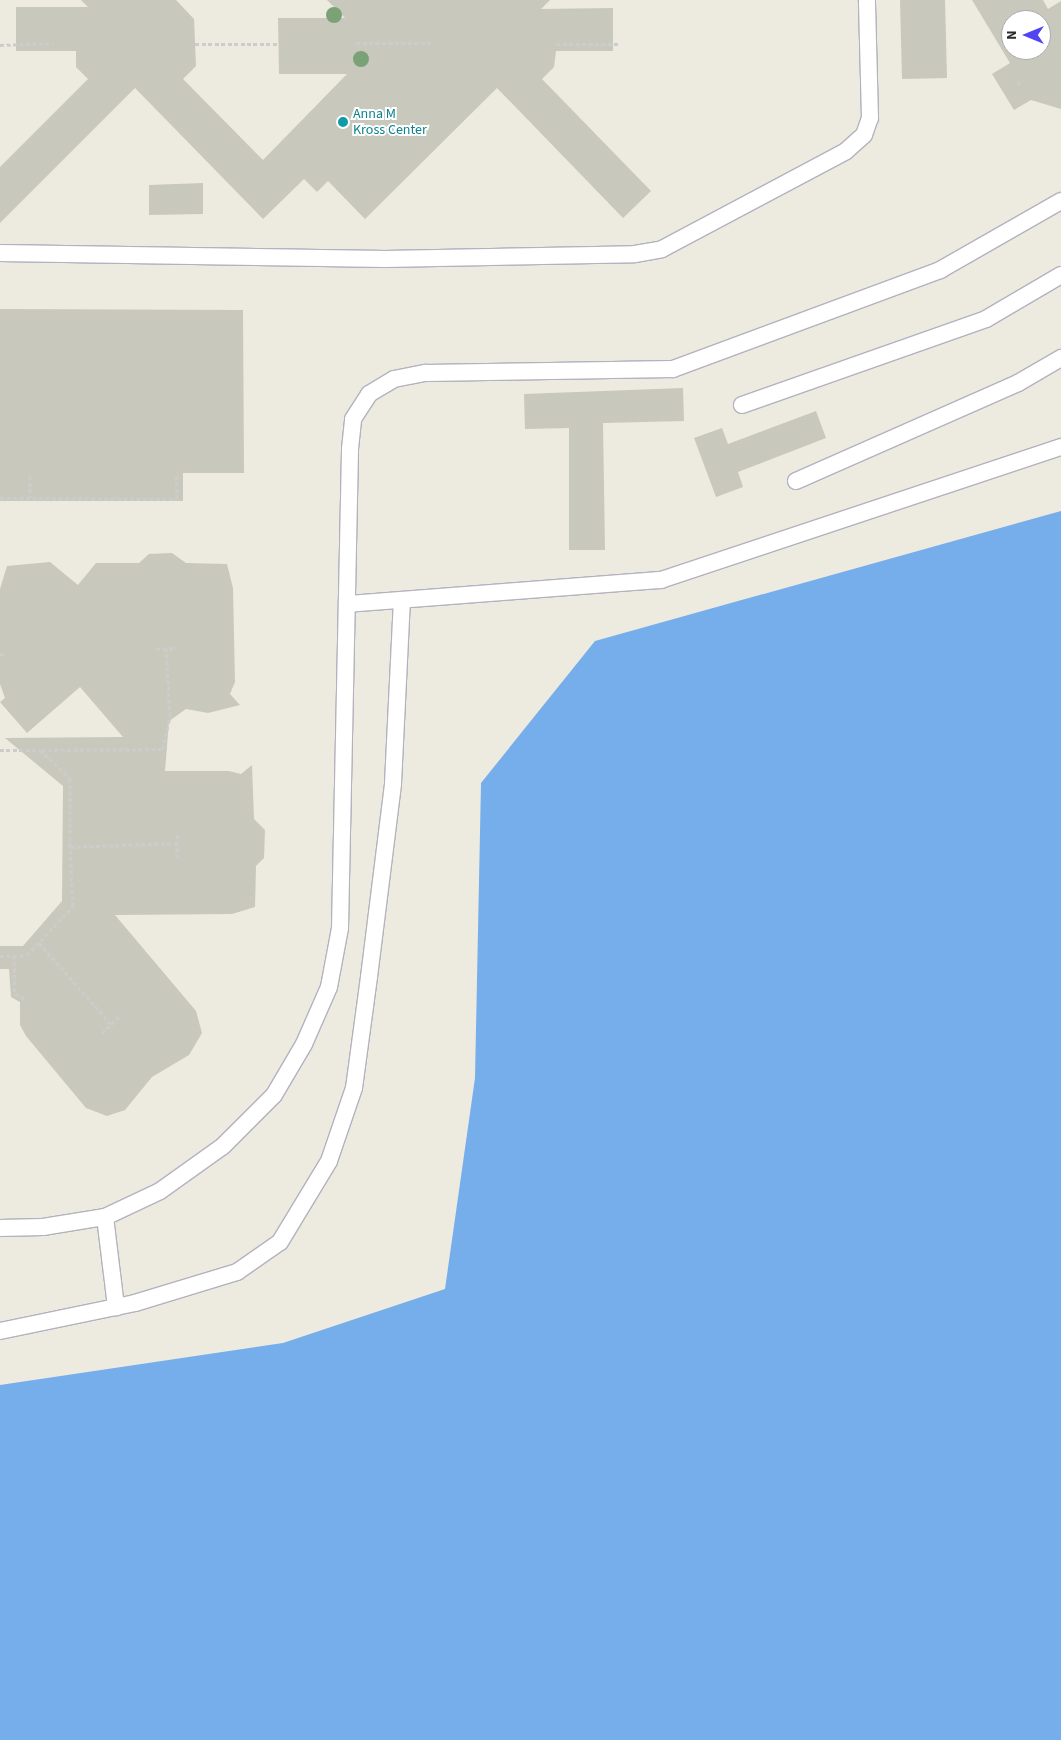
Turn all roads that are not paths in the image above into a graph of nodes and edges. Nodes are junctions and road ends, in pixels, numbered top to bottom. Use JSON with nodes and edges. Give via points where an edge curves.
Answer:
{"nodes":[{"id":1,"x":867,"y":0,"type":"edge"},
{"id":2,"x":1061,"y":201,"type":"edge"},
{"id":3,"x":0,"y":253,"type":"edge"},
{"id":4,"x":1061,"y":276,"type":"edge"},
{"id":5,"x":1061,"y":358,"type":"edge"},
{"id":6,"x":742,"y":405,"type":"dead end"},
{"id":7,"x":1061,"y":447,"type":"edge"},
{"id":8,"x":796,"y":481,"type":"dead end"},
{"id":9,"x":402,"y":601,"type":"junction"},
{"id":10,"x":347,"y":604,"type":"junction"},
{"id":11,"x":104,"y":1217,"type":"junction"},
{"id":12,"x":0,"y":1228,"type":"edge"},
{"id":13,"x":116,"y":1307,"type":"junction"},
{"id":14,"x":0,"y":1331,"type":"edge"}],
"edges":[{"from":1,"to":3,"type":"lane","via":[[870,118],[864,135],[846,151],[662,249],[635,254],[385,259]]},
{"from":2,"to":10,"type":"lane","via":[[940,270],[673,369],[426,373],[394,379],[369,394],[353,419]]},
{"from":4,"to":6,"type":"lane","via":[[986,319]]},
{"from":5,"to":8,"type":"lane","via":[[1018,383]]},
{"from":7,"to":9,"type":"lane","via":[[661,580]]},
{"from":9,"to":10,"type":"lane"},
{"from":9,"to":13,"type":"lane","via":[[393,783],[369,977],[354,1088],[330,1161],[280,1242],[237,1272]]},
{"from":10,"to":11,"type":"lane","via":[[340,928],[328,987],[304,1044],[274,1095],[215,1152],[160,1191]]},
{"from":11,"to":12,"type":"lane","via":[[43,1228]]},
{"from":11,"to":13,"type":"lane"},
{"from":13,"to":14,"type":"lane"}]}
